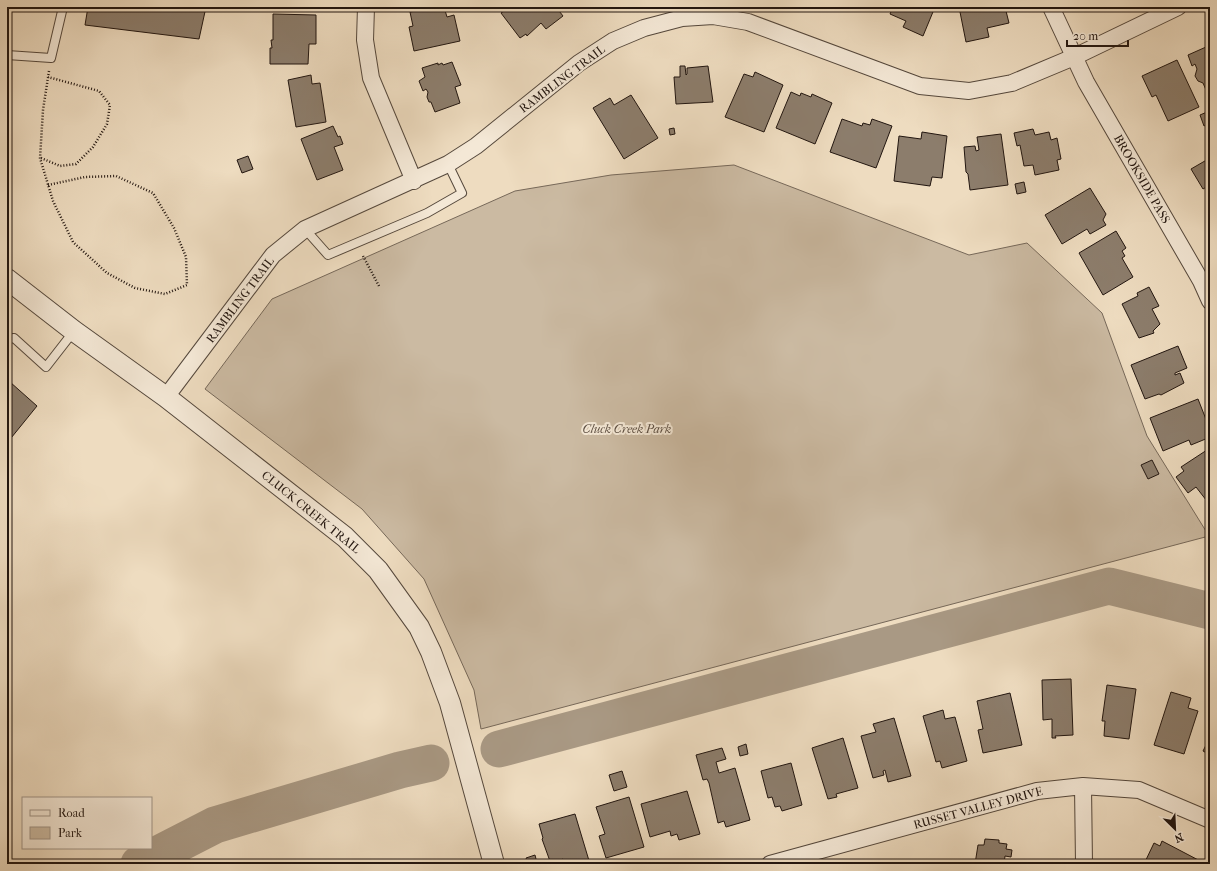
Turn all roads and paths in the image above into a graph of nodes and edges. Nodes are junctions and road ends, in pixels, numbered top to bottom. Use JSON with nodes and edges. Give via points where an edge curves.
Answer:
{"nodes":[{"id":1,"x":63,"y":7,"type":"edge"},
{"id":2,"x":366,"y":7,"type":"edge"},
{"id":3,"x":1051,"y":7,"type":"edge"},
{"id":4,"x":1178,"y":7,"type":"edge"},
{"id":5,"x":7,"y":55,"type":"edge"},
{"id":6,"x":1074,"y":57,"type":"junction"},
{"id":7,"x":51,"y":58,"type":"junction"},
{"id":8,"x":48,"y":77,"type":"junction"},
{"id":9,"x":40,"y":158,"type":"junction"},
{"id":10,"x":448,"y":164,"type":"junction"},
{"id":11,"x":414,"y":181,"type":"junction"},
{"id":12,"x":48,"y":185,"type":"junction"},
{"id":13,"x":305,"y":229,"type":"junction"},
{"id":14,"x":357,"y":243,"type":"junction"},
{"id":15,"x":7,"y":279,"type":"edge"},
{"id":16,"x":379,"y":286,"type":"dead end"},
{"id":17,"x":1210,"y":301,"type":"edge"},
{"id":18,"x":74,"y":331,"type":"junction"},
{"id":19,"x":7,"y":339,"type":"edge"},
{"id":20,"x":166,"y":397,"type":"junction"},
{"id":21,"x":1083,"y":786,"type":"junction"},
{"id":22,"x":1210,"y":820,"type":"edge"},
{"id":23,"x":790,"y":861,"type":"edge"},
{"id":24,"x":494,"y":864,"type":"edge"},
{"id":25,"x":770,"y":864,"type":"edge"},
{"id":26,"x":1084,"y":864,"type":"edge"}],
"edges":[{"from":1,"to":7,"type":"lane"},
{"from":2,"to":11,"type":"street","via":[[365,40],[371,78]]},
{"from":3,"to":6,"type":"street","name":"BROOKSIDE PASS"},
{"from":4,"to":6,"type":"street","name":"RAMBLING TRAIL"},
{"from":5,"to":7,"type":"lane"},
{"from":6,"to":10,"type":"street","name":"RAMBLING TRAIL","via":[[1012,83],[969,91],[920,86],[748,22],[714,16],[682,18],[644,28],[613,41],[579,62],[476,146]]},
{"from":6,"to":17,"type":"street","name":"BROOKSIDE PASS"},
{"from":7,"to":8,"type":"path"},
{"from":8,"to":9,"type":"path"},
{"from":8,"to":9,"type":"path","via":[[99,91],[110,105],[107,124],[93,147],[76,164],[60,166]]},
{"from":9,"to":12,"type":"path"},
{"from":10,"to":11,"type":"street","name":"RAMBLING TRAIL"},
{"from":10,"to":14,"type":"lane","via":[[462,193],[427,213]]},
{"from":11,"to":13,"type":"street","name":"RAMBLING TRAIL"},
{"from":12,"to":12,"type":"path","via":[[72,242],[107,273],[135,288],[165,294],[187,285],[186,257],[174,228],[153,193],[116,176],[86,177]]},
{"from":13,"to":14,"type":"lane","via":[[328,255]]},
{"from":13,"to":20,"type":"street","name":"RAMBLING TRAIL","via":[[273,256]]},
{"from":14,"to":16,"type":"path"},
{"from":15,"to":18,"type":"street","name":"CLUCK CREEK TRAIL"},
{"from":18,"to":19,"type":"lane","via":[[46,367],[14,338]]},
{"from":18,"to":20,"type":"street","name":"CLUCK CREEK TRAIL"},
{"from":20,"to":24,"type":"street","name":"CLUCK CREEK TRAIL","via":[[345,537],[378,570],[404,604],[431,652],[450,703]]},
{"from":21,"to":22,"type":"street","name":"RUSSET VALLEY DRIVE","via":[[1139,790]]},
{"from":21,"to":23,"type":"street","name":"RUSSET VALLEY DRIVE","via":[[1037,791]]},
{"from":21,"to":26,"type":"street"},
{"from":23,"to":25,"type":"street","name":"RUSSET VALLEY DRIVE"}]}
